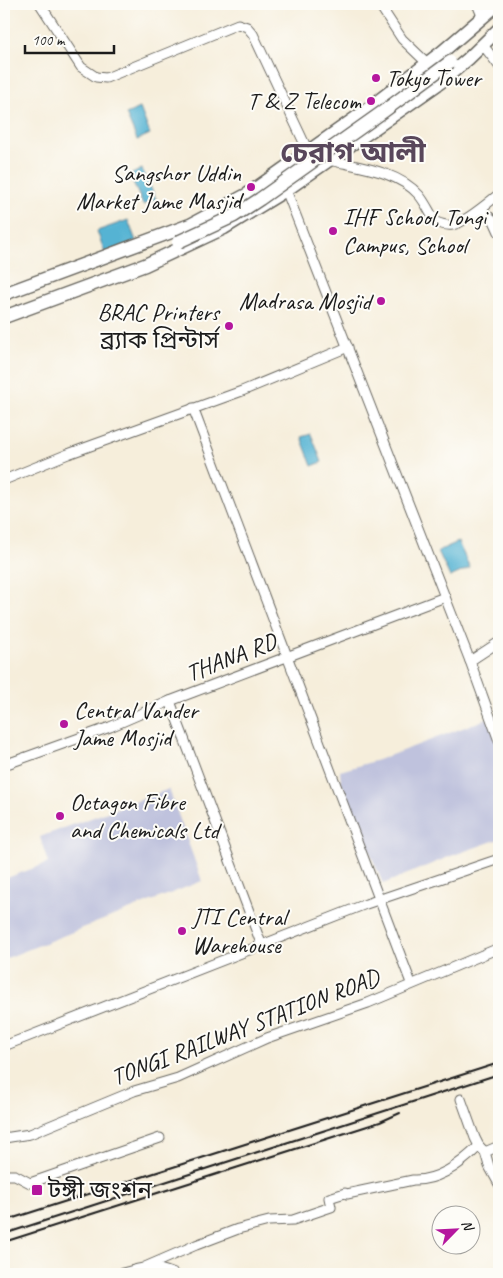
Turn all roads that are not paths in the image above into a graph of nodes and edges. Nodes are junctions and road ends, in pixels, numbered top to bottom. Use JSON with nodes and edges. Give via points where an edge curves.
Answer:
{"nodes":[{"id":1,"x":40,"y":4,"type":"edge"},
{"id":2,"x":379,"y":4,"type":"edge"},
{"id":3,"x":477,"y":4,"type":"edge"},
{"id":4,"x":498,"y":4,"type":"edge"},
{"id":5,"x":483,"y":18,"type":"junction"},
{"id":6,"x":499,"y":29,"type":"edge"},
{"id":7,"x":483,"y":45,"type":"junction"},
{"id":8,"x":450,"y":62,"type":"dead end"},
{"id":9,"x":427,"y":63,"type":"junction"},
{"id":10,"x":499,"y":66,"type":"edge"},
{"id":11,"x":308,"y":151,"type":"junction"},
{"id":12,"x":329,"y":160,"type":"junction"},
{"id":13,"x":286,"y":190,"type":"junction"},
{"id":14,"x":499,"y":194,"type":"edge"},
{"id":15,"x":481,"y":209,"type":"junction"},
{"id":16,"x":499,"y":232,"type":"edge"},
{"id":17,"x":4,"y":294,"type":"edge"},
{"id":18,"x":4,"y":310,"type":"edge"},
{"id":19,"x":4,"y":317,"type":"edge"},
{"id":20,"x":348,"y":347,"type":"junction"},
{"id":21,"x":193,"y":408,"type":"junction"},
{"id":22,"x":4,"y":480,"type":"edge"},
{"id":23,"x":445,"y":598,"type":"junction"},
{"id":24,"x":499,"y":642,"type":"edge"},
{"id":25,"x":288,"y":657,"type":"junction"},
{"id":26,"x":470,"y":661,"type":"junction"},
{"id":27,"x":170,"y":701,"type":"junction"},
{"id":28,"x":499,"y":741,"type":"edge"},
{"id":29,"x":4,"y":765,"type":"edge"},
{"id":30,"x":499,"y":858,"type":"edge"},
{"id":31,"x":380,"y":900,"type":"junction"},
{"id":32,"x":262,"y":946,"type":"junction"},
{"id":33,"x":499,"y":948,"type":"edge"},
{"id":34,"x":411,"y":983,"type":"junction"},
{"id":35,"x":4,"y":1046,"type":"edge"},
{"id":36,"x":461,"y":1099,"type":"dead end"},
{"id":37,"x":4,"y":1138,"type":"edge"},
{"id":38,"x":160,"y":1138,"type":"dead end"},
{"id":39,"x":499,"y":1146,"type":"edge"},
{"id":40,"x":482,"y":1149,"type":"junction"},
{"id":41,"x":4,"y":1174,"type":"edge"},
{"id":42,"x":499,"y":1184,"type":"edge"},
{"id":43,"x":145,"y":1267,"type":"junction"},
{"id":44,"x":123,"y":1274,"type":"edge"},
{"id":45,"x":173,"y":1274,"type":"edge"}],
"edges":[{"from":1,"to":11,"type":"street","via":[[81,67],[106,78],[238,24],[247,27]]},
{"from":2,"to":9,"type":"street","via":[[402,39]]},
{"from":3,"to":5,"type":"street"},
{"from":4,"to":5,"type":"highway"},
{"from":5,"to":9,"type":"highway"},
{"from":6,"to":7,"type":"highway"},
{"from":7,"to":10,"type":"street"},
{"from":7,"to":12,"type":"highway","via":[[442,81]]},
{"from":8,"to":18,"type":"highway","bridge":true,"via":[[234,216],[178,242]]},
{"from":9,"to":11,"type":"highway"},
{"from":11,"to":17,"type":"highway","via":[[248,194],[190,225]]},
{"from":12,"to":13,"type":"highway"},
{"from":12,"to":15,"type":"street","via":[[383,173],[404,183],[420,197],[436,222],[445,225],[454,225]]},
{"from":13,"to":19,"type":"highway","via":[[224,228],[145,265]]},
{"from":13,"to":20,"type":"street"},
{"from":14,"to":15,"type":"street"},
{"from":15,"to":16,"type":"street","via":[[494,221]]},
{"from":20,"to":21,"type":"street"},
{"from":20,"to":23,"type":"street"},
{"from":21,"to":22,"type":"street"},
{"from":21,"to":25,"type":"street"},
{"from":23,"to":25,"type":"street","name":"THANA RD"},
{"from":23,"to":26,"type":"street"},
{"from":24,"to":26,"type":"street"},
{"from":25,"to":27,"type":"street","name":"THANA RD"},
{"from":25,"to":31,"type":"street"},
{"from":26,"to":28,"type":"street"},
{"from":27,"to":29,"type":"street","name":"THANA RD"},
{"from":27,"to":32,"type":"street"},
{"from":30,"to":31,"type":"street"},
{"from":31,"to":32,"type":"street"},
{"from":31,"to":34,"type":"street"},
{"from":32,"to":35,"type":"street"},
{"from":33,"to":34,"type":"street","name":"TONGI RAILWAY STATION ROAD"},
{"from":34,"to":37,"type":"street","name":"TONGI RAILWAY STATION ROAD","via":[[368,1003],[267,1038],[178,1078],[134,1091],[30,1134]]},
{"from":36,"to":40,"type":"street","via":[[470,1127]]},
{"from":38,"to":41,"type":"street","via":[[30,1183],[15,1175]]},
{"from":39,"to":40,"type":"street"},
{"from":40,"to":42,"type":"street"},
{"from":40,"to":43,"type":"street","via":[[450,1170],[424,1180],[345,1193],[329,1198],[331,1207],[293,1220],[269,1221],[238,1229]]},
{"from":43,"to":44,"type":"main road"},
{"from":43,"to":45,"type":"main road"}]}
